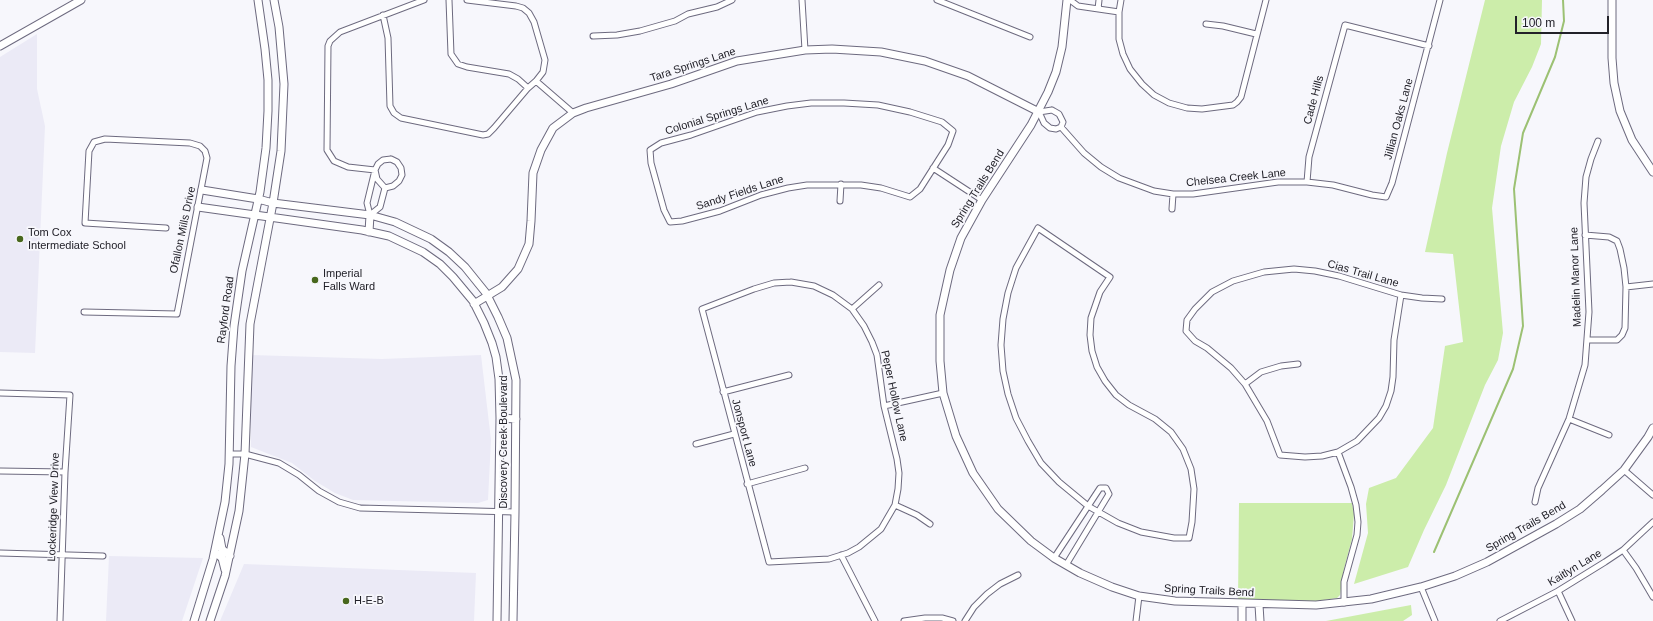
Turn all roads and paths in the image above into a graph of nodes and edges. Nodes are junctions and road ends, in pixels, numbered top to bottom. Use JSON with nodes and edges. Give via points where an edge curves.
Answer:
{"nodes":[{"id":1,"x":81,"y":0,"type":"edge"},
{"id":2,"x":258,"y":0,"type":"edge"},
{"id":3,"x":274,"y":0,"type":"edge"},
{"id":4,"x":424,"y":0,"type":"edge"},
{"id":5,"x":449,"y":0,"type":"edge"},
{"id":6,"x":467,"y":0,"type":"edge"},
{"id":7,"x":732,"y":0,"type":"edge"},
{"id":8,"x":802,"y":0,"type":"edge"},
{"id":9,"x":937,"y":0,"type":"edge"},
{"id":10,"x":1068,"y":0,"type":"edge"},
{"id":11,"x":1099,"y":0,"type":"edge"},
{"id":12,"x":1121,"y":0,"type":"edge"},
{"id":13,"x":1266,"y":0,"type":"edge"},
{"id":14,"x":1440,"y":0,"type":"edge"},
{"id":15,"x":1612,"y":0,"type":"edge"},
{"id":16,"x":1098,"y":9,"type":"junction"},
{"id":17,"x":1118,"y":12,"type":"junction"},
{"id":18,"x":383,"y":15,"type":"junction"},
{"id":19,"x":1206,"y":24,"type":"dead end"},
{"id":20,"x":1256,"y":34,"type":"junction"},
{"id":21,"x":593,"y":36,"type":"dead end"},
{"id":22,"x":1030,"y":37,"type":"dead end"},
{"id":23,"x":0,"y":46,"type":"edge"},
{"id":24,"x":1428,"y":46,"type":"junction"},
{"id":25,"x":805,"y":50,"type":"junction"},
{"id":26,"x":536,"y":81,"type":"junction"},
{"id":27,"x":528,"y":88,"type":"junction"},
{"id":28,"x":1039,"y":112,"type":"junction"},
{"id":29,"x":573,"y":113,"type":"junction"},
{"id":30,"x":1061,"y":127,"type":"junction"},
{"id":31,"x":1598,"y":141,"type":"dead end"},
{"id":32,"x":933,"y":168,"type":"junction"},
{"id":33,"x":375,"y":170,"type":"junction"},
{"id":34,"x":1653,"y":172,"type":"edge"},
{"id":35,"x":1307,"y":182,"type":"junction"},
{"id":36,"x":841,"y":184,"type":"junction"},
{"id":37,"x":385,"y":188,"type":"junction"},
{"id":38,"x":202,"y":190,"type":"junction"},
{"id":39,"x":1173,"y":194,"type":"junction"},
{"id":40,"x":1386,"y":197,"type":"joint"},
{"id":41,"x":258,"y":199,"type":"junction"},
{"id":42,"x":982,"y":200,"type":"junction"},
{"id":43,"x":840,"y":202,"type":"dead end"},
{"id":44,"x":273,"y":204,"type":"junction"},
{"id":45,"x":198,"y":206,"type":"junction"},
{"id":46,"x":1172,"y":209,"type":"dead end"},
{"id":47,"x":255,"y":215,"type":"junction"},
{"id":48,"x":370,"y":215,"type":"junction"},
{"id":49,"x":270,"y":217,"type":"junction"},
{"id":50,"x":670,"y":222,"type":"joint"},
{"id":51,"x":166,"y":228,"type":"dead end"},
{"id":52,"x":369,"y":232,"type":"junction"},
{"id":53,"x":1585,"y":235,"type":"junction"},
{"id":54,"x":1653,"y":284,"type":"edge"},
{"id":55,"x":879,"y":285,"type":"dead end"},
{"id":56,"x":1626,"y":287,"type":"junction"},
{"id":57,"x":1402,"y":295,"type":"junction"},
{"id":58,"x":488,"y":296,"type":"junction"},
{"id":59,"x":1442,"y":299,"type":"dead end"},
{"id":60,"x":474,"y":304,"type":"junction"},
{"id":61,"x":702,"y":309,"type":"joint"},
{"id":62,"x":852,"y":309,"type":"junction"},
{"id":63,"x":84,"y":312,"type":"dead end"},
{"id":64,"x":1588,"y":340,"type":"junction"},
{"id":65,"x":1298,"y":364,"type":"dead end"},
{"id":66,"x":789,"y":375,"type":"dead end"},
{"id":67,"x":1245,"y":384,"type":"junction"},
{"id":68,"x":723,"y":392,"type":"junction"},
{"id":69,"x":0,"y":393,"type":"edge"},
{"id":70,"x":943,"y":393,"type":"junction"},
{"id":71,"x":884,"y":406,"type":"junction"},
{"id":72,"x":500,"y":418,"type":"junction"},
{"id":73,"x":516,"y":419,"type":"junction"},
{"id":74,"x":1569,"y":419,"type":"junction"},
{"id":75,"x":1653,"y":428,"type":"edge"},
{"id":76,"x":734,"y":434,"type":"junction"},
{"id":77,"x":1609,"y":435,"type":"dead end"},
{"id":78,"x":696,"y":444,"type":"dead end"},
{"id":79,"x":1338,"y":452,"type":"junction"},
{"id":80,"x":229,"y":454,"type":"junction"},
{"id":81,"x":245,"y":454,"type":"junction"},
{"id":82,"x":805,"y":468,"type":"dead end"},
{"id":83,"x":1624,"y":470,"type":"junction"},
{"id":84,"x":0,"y":471,"type":"edge"},
{"id":85,"x":65,"y":472,"type":"junction"},
{"id":86,"x":748,"y":484,"type":"junction"},
{"id":87,"x":1653,"y":495,"type":"edge"},
{"id":88,"x":1535,"y":502,"type":"dead end"},
{"id":89,"x":895,"y":504,"type":"junction"},
{"id":90,"x":1088,"y":506,"type":"junction"},
{"id":91,"x":499,"y":511,"type":"junction"},
{"id":92,"x":515,"y":512,"type":"junction"},
{"id":93,"x":1099,"y":513,"type":"junction"},
{"id":94,"x":1653,"y":522,"type":"edge"},
{"id":95,"x":930,"y":524,"type":"dead end"},
{"id":96,"x":220,"y":534,"type":"junction"},
{"id":97,"x":1623,"y":550,"type":"junction"},
{"id":98,"x":215,"y":552,"type":"junction"},
{"id":99,"x":0,"y":553,"type":"edge"},
{"id":100,"x":63,"y":554,"type":"junction"},
{"id":101,"x":841,"y":555,"type":"junction"},
{"id":102,"x":103,"y":556,"type":"dead end"},
{"id":103,"x":230,"y":556,"type":"junction"},
{"id":104,"x":1054,"y":558,"type":"junction"},
{"id":105,"x":769,"y":562,"type":"joint"},
{"id":106,"x":1066,"y":565,"type":"junction"},
{"id":107,"x":226,"y":572,"type":"junction"},
{"id":108,"x":1018,"y":575,"type":"dead end"},
{"id":109,"x":1421,"y":587,"type":"junction"},
{"id":110,"x":1558,"y":591,"type":"junction"},
{"id":111,"x":1139,"y":596,"type":"junction"},
{"id":112,"x":1653,"y":597,"type":"edge"},
{"id":113,"x":1344,"y":603,"type":"junction"},
{"id":114,"x":1242,"y":604,"type":"junction"},
{"id":115,"x":1259,"y":604,"type":"junction"},
{"id":116,"x":60,"y":621,"type":"edge"},
{"id":117,"x":194,"y":621,"type":"edge"},
{"id":118,"x":210,"y":621,"type":"edge"},
{"id":119,"x":497,"y":621,"type":"edge"},
{"id":120,"x":512,"y":621,"type":"edge"},
{"id":121,"x":875,"y":621,"type":"edge"},
{"id":122,"x":904,"y":621,"type":"edge"},
{"id":123,"x":953,"y":621,"type":"edge"},
{"id":124,"x":965,"y":621,"type":"edge"},
{"id":125,"x":1136,"y":621,"type":"edge"},
{"id":126,"x":1242,"y":621,"type":"edge"},
{"id":127,"x":1260,"y":621,"type":"edge"},
{"id":128,"x":1435,"y":621,"type":"edge"},
{"id":129,"x":1500,"y":621,"type":"edge"},
{"id":130,"x":1572,"y":621,"type":"edge"}],
"edges":[{"from":1,"to":23,"type":"street"},
{"from":2,"to":41,"type":"street","name":"Rayford Road","via":[[268,94],[266,142]]},
{"from":3,"to":44,"type":"street","via":[[281,46],[284,103],[281,151]]},
{"from":4,"to":18,"type":"street"},
{"from":5,"to":27,"type":"street","via":[[451,54],[458,64],[509,74]]},
{"from":6,"to":26,"type":"street","via":[[516,6],[529,12],[545,60],[543,72]]},
{"from":7,"to":21,"type":"street","via":[[640,31]]},
{"from":8,"to":25,"type":"street"},
{"from":9,"to":22,"type":"street"},
{"from":10,"to":16,"type":"street","via":[[1078,6]]},
{"from":10,"to":28,"type":"street","name":"Spring Trails Bend","via":[[1056,72]]},
{"from":11,"to":16,"type":"street"},
{"from":12,"to":17,"type":"street"},
{"from":13,"to":20,"type":"street"},
{"from":14,"to":24,"type":"street","name":"Jillian Oaks Lane"},
{"from":15,"to":34,"type":"street","via":[[1613,70],[1620,111],[1632,140]]},
{"from":16,"to":17,"type":"street"},
{"from":17,"to":20,"type":"street","via":[[1119,40],[1130,69],[1154,95],[1186,108],[1217,108],[1237,102],[1241,97]]},
{"from":18,"to":27,"type":"street","via":[[388,38],[390,106],[401,118],[488,134]]},
{"from":18,"to":33,"type":"street","via":[[337,34],[330,41],[327,54],[328,150],[334,161],[348,167]]},
{"from":19,"to":20,"type":"street"},
{"from":24,"to":35,"type":"street","name":"Cade Hills","via":[[1345,25],[1309,156]]},
{"from":24,"to":40,"type":"street","name":"Jillian Oaks Lane","via":[[1392,184]]},
{"from":25,"to":28,"type":"street","name":"Tara Springs Lane","via":[[858,50],[925,61],[968,76]]},
{"from":25,"to":29,"type":"street","name":"Tara Springs Lane","via":[[737,61]]},
{"from":26,"to":27,"type":"street"},
{"from":26,"to":29,"type":"street"},
{"from":28,"to":30,"type":"street","via":[[1044,123],[1050,128]]},
{"from":28,"to":30,"type":"street","name":"Chelsea Creek Lane","via":[[1052,110],[1059,114],[1063,122]]},
{"from":28,"to":42,"type":"street","name":"Spring Trails Bend"},
{"from":29,"to":58,"type":"street","name":"Tara Springs Lane","via":[[553,128],[541,150],[533,173],[532,221],[529,244],[523,261],[508,282]]},
{"from":30,"to":39,"type":"street","name":"Chelsea Creek Lane","via":[[1084,153],[1119,178],[1154,191]]},
{"from":31,"to":53,"type":"street","name":"Madelin Manor Lane","via":[[1590,159],[1586,178]]},
{"from":32,"to":36,"type":"street","name":"Sandy Fields Lane","via":[[920,189],[910,197],[881,188]]},
{"from":32,"to":42,"type":"street"},
{"from":32,"to":50,"type":"street","name":"Colonial Springs Lane","via":[[948,145],[953,131],[942,122],[878,105],[844,103],[811,103],[757,112],[691,136],[661,143],[650,150],[664,210]]},
{"from":33,"to":37,"type":"street","via":[[377,179]]},
{"from":33,"to":37,"type":"street","via":[[383,160],[391,159],[401,168],[402,175],[399,181]]},
{"from":33,"to":48,"type":"street","via":[[367,203]]},
{"from":35,"to":39,"type":"street","name":"Chelsea Creek Lane","via":[[1278,182],[1194,194]]},
{"from":35,"to":40,"type":"street","name":"Chelsea Creek Lane","via":[[1334,185]]},
{"from":36,"to":43,"type":"street"},
{"from":36,"to":50,"type":"street","name":"Sandy Fields Lane","via":[[788,188],[682,221]]},
{"from":37,"to":48,"type":"street","via":[[380,206]]},
{"from":38,"to":41,"type":"street","name":"Discovery Creek Boulevard"},
{"from":38,"to":45,"type":"street","name":"Ofallon Mills Drive"},
{"from":38,"to":51,"type":"street","name":"Ofallon Mills Drive","via":[[207,158],[198,144],[105,139],[97,140],[92,145],[88,156],[85,223]]},
{"from":39,"to":46,"type":"street"},
{"from":41,"to":44,"type":"street","name":"Discovery Creek Boulevard"},
{"from":41,"to":47,"type":"street","name":"Rayford Road"},
{"from":42,"to":70,"type":"street","name":"Spring Trails Bend","via":[[961,238],[950,270],[940,315]]},
{"from":44,"to":48,"type":"street","name":"Discovery Creek Boulevard"},
{"from":44,"to":49,"type":"street"},
{"from":45,"to":47,"type":"street","name":"Discovery Creek Boulevard"},
{"from":45,"to":63,"type":"street","name":"Ofallon Mills Drive","via":[[177,314]]},
{"from":47,"to":49,"type":"street","name":"Discovery Creek Boulevard"},
{"from":47,"to":80,"type":"street","name":"Rayford Road","via":[[242,271],[234,326]]},
{"from":48,"to":52,"type":"street"},
{"from":48,"to":58,"type":"street","name":"Discovery Creek Boulevard","via":[[415,231],[445,248],[465,267]]},
{"from":49,"to":52,"type":"street","name":"Discovery Creek Boulevard"},
{"from":49,"to":81,"type":"street","via":[[250,324]]},
{"from":52,"to":60,"type":"street","name":"Discovery Creek Boulevard","via":[[389,236],[423,252],[453,277]]},
{"from":53,"to":56,"type":"street","via":[[1609,237],[1617,241]]},
{"from":53,"to":64,"type":"street","name":"Madelin Manor Lane"},
{"from":54,"to":56,"type":"street"},
{"from":55,"to":62,"type":"street"},
{"from":56,"to":64,"type":"street","via":[[1625,328],[1622,334],[1617,340]]},
{"from":57,"to":59,"type":"street","name":"Cias Trail Lane"},
{"from":57,"to":67,"type":"street","name":"Cias Trail Lane","via":[[1339,276],[1294,269],[1264,272],[1233,281],[1212,292],[1187,320],[1186,331],[1195,341],[1231,368]]},
{"from":57,"to":79,"type":"street","via":[[1394,340],[1392,384],[1386,406],[1379,418],[1358,441]]},
{"from":58,"to":60,"type":"street","name":"Tara Springs Lane"},
{"from":58,"to":73,"type":"street","name":"Discovery Creek Boulevard","via":[[512,354],[516,380]]},
{"from":60,"to":72,"type":"street","name":"Discovery Creek Boulevard","via":[[487,330],[496,358]]},
{"from":61,"to":62,"type":"street","name":"Peper Hollow Lane","via":[[754,289],[774,283],[792,282],[814,286],[834,295]]},
{"from":61,"to":68,"type":"street","name":"Jonsport Lane"},
{"from":62,"to":71,"type":"street","name":"Peper Hollow Lane","via":[[872,342]]},
{"from":64,"to":74,"type":"street","name":"Madelin Manor Lane","via":[[1585,365]]},
{"from":65,"to":67,"type":"street","via":[[1262,372]]},
{"from":66,"to":68,"type":"street"},
{"from":67,"to":79,"type":"street","via":[[1267,421],[1280,455],[1305,458]]},
{"from":68,"to":76,"type":"street","name":"Jonsport Lane"},
{"from":69,"to":85,"type":"street","name":"Lockeridge View Drive","via":[[70,395]]},
{"from":70,"to":71,"type":"street"},
{"from":70,"to":104,"type":"street","name":"Spring Trails Bend","via":[[956,436],[973,472],[998,509],[1031,541]]},
{"from":71,"to":89,"type":"street","name":"Peper Hollow Lane","via":[[898,459]]},
{"from":72,"to":73,"type":"street"},
{"from":72,"to":91,"type":"street","name":"Discovery Creek Boulevard"},
{"from":73,"to":92,"type":"street","name":"Discovery Creek Boulevard"},
{"from":74,"to":77,"type":"street"},
{"from":74,"to":88,"type":"street","name":"Madelin Manor Lane","via":[[1538,488]]},
{"from":75,"to":83,"type":"street","name":"Spring Trails Bend"},
{"from":76,"to":78,"type":"street"},
{"from":76,"to":86,"type":"street","name":"Jonsport Lane"},
{"from":79,"to":113,"type":"street","via":[[1353,493],[1358,522],[1344,582]]},
{"from":80,"to":81,"type":"street"},
{"from":80,"to":96,"type":"street","name":"Rayford Road","via":[[228,482]]},
{"from":81,"to":91,"type":"street","via":[[279,463],[319,491],[339,502],[360,508]]},
{"from":81,"to":103,"type":"street","via":[[239,511]]},
{"from":82,"to":86,"type":"street"},
{"from":83,"to":87,"type":"street"},
{"from":83,"to":109,"type":"street","name":"Spring Trails Bend","via":[[1580,509],[1556,524],[1487,562],[1456,576]]},
{"from":84,"to":85,"type":"street"},
{"from":85,"to":100,"type":"street","name":"Lockeridge View Drive"},
{"from":86,"to":105,"type":"street","name":"Jonsport Lane"},
{"from":89,"to":95,"type":"street"},
{"from":89,"to":101,"type":"street","name":"Peper Hollow Lane","via":[[880,529],[870,539]]},
{"from":90,"to":93,"type":"street"},
{"from":90,"to":93,"type":"street","via":[[1100,488],[1106,488],[1109,494]]},
{"from":90,"to":93,"type":"street","via":[[1059,482],[1042,463],[1028,441],[1016,418],[1003,371],[1002,320],[1008,293],[1016,268],[1038,228],[1110,277],[1100,292],[1091,318],[1090,335],[1097,367],[1116,394],[1171,432],[1183,449],[1191,469],[1194,489],[1189,538],[1141,532]]},
{"from":90,"to":104,"type":"street"},
{"from":91,"to":92,"type":"street"},
{"from":91,"to":119,"type":"street","name":"Discovery Creek Boulevard"},
{"from":92,"to":120,"type":"street","name":"Discovery Creek Boulevard"},
{"from":93,"to":106,"type":"street"},
{"from":94,"to":97,"type":"street","name":"Kaitlyn Lane"},
{"from":96,"to":98,"type":"street","name":"Rayford Road"},
{"from":96,"to":103,"type":"street","via":[[222,549]]},
{"from":97,"to":110,"type":"street","name":"Kaitlyn Lane"},
{"from":97,"to":112,"type":"street"},
{"from":98,"to":107,"type":"street","via":[[222,558]]},
{"from":98,"to":117,"type":"street","name":"Rayford Road"},
{"from":99,"to":100,"type":"street"},
{"from":100,"to":102,"type":"street"},
{"from":100,"to":116,"type":"street","name":"Lockeridge View Drive"},
{"from":101,"to":105,"type":"street","name":"Peper Hollow Lane","via":[[829,559]]},
{"from":101,"to":121,"type":"street"},
{"from":103,"to":107,"type":"street"},
{"from":104,"to":106,"type":"street","name":"Spring Trails Bend"},
{"from":106,"to":111,"type":"street","name":"Spring Trails Bend","via":[[1112,587]]},
{"from":107,"to":118,"type":"street"},
{"from":108,"to":124,"type":"street","via":[[987,594]]},
{"from":109,"to":113,"type":"street","name":"Spring Trails Bend"},
{"from":109,"to":128,"type":"street"},
{"from":110,"to":129,"type":"street","name":"Kaitlyn Lane"},
{"from":110,"to":130,"type":"street"},
{"from":111,"to":114,"type":"street","name":"Spring Trails Bend","via":[[1175,602]]},
{"from":111,"to":125,"type":"street"},
{"from":113,"to":115,"type":"street","name":"Spring Trails Bend"},
{"from":114,"to":115,"type":"street","name":"Spring Trails Bend"},
{"from":114,"to":126,"type":"street"},
{"from":115,"to":127,"type":"street"},
{"from":122,"to":123,"type":"street","via":[[924,618]]}]}
